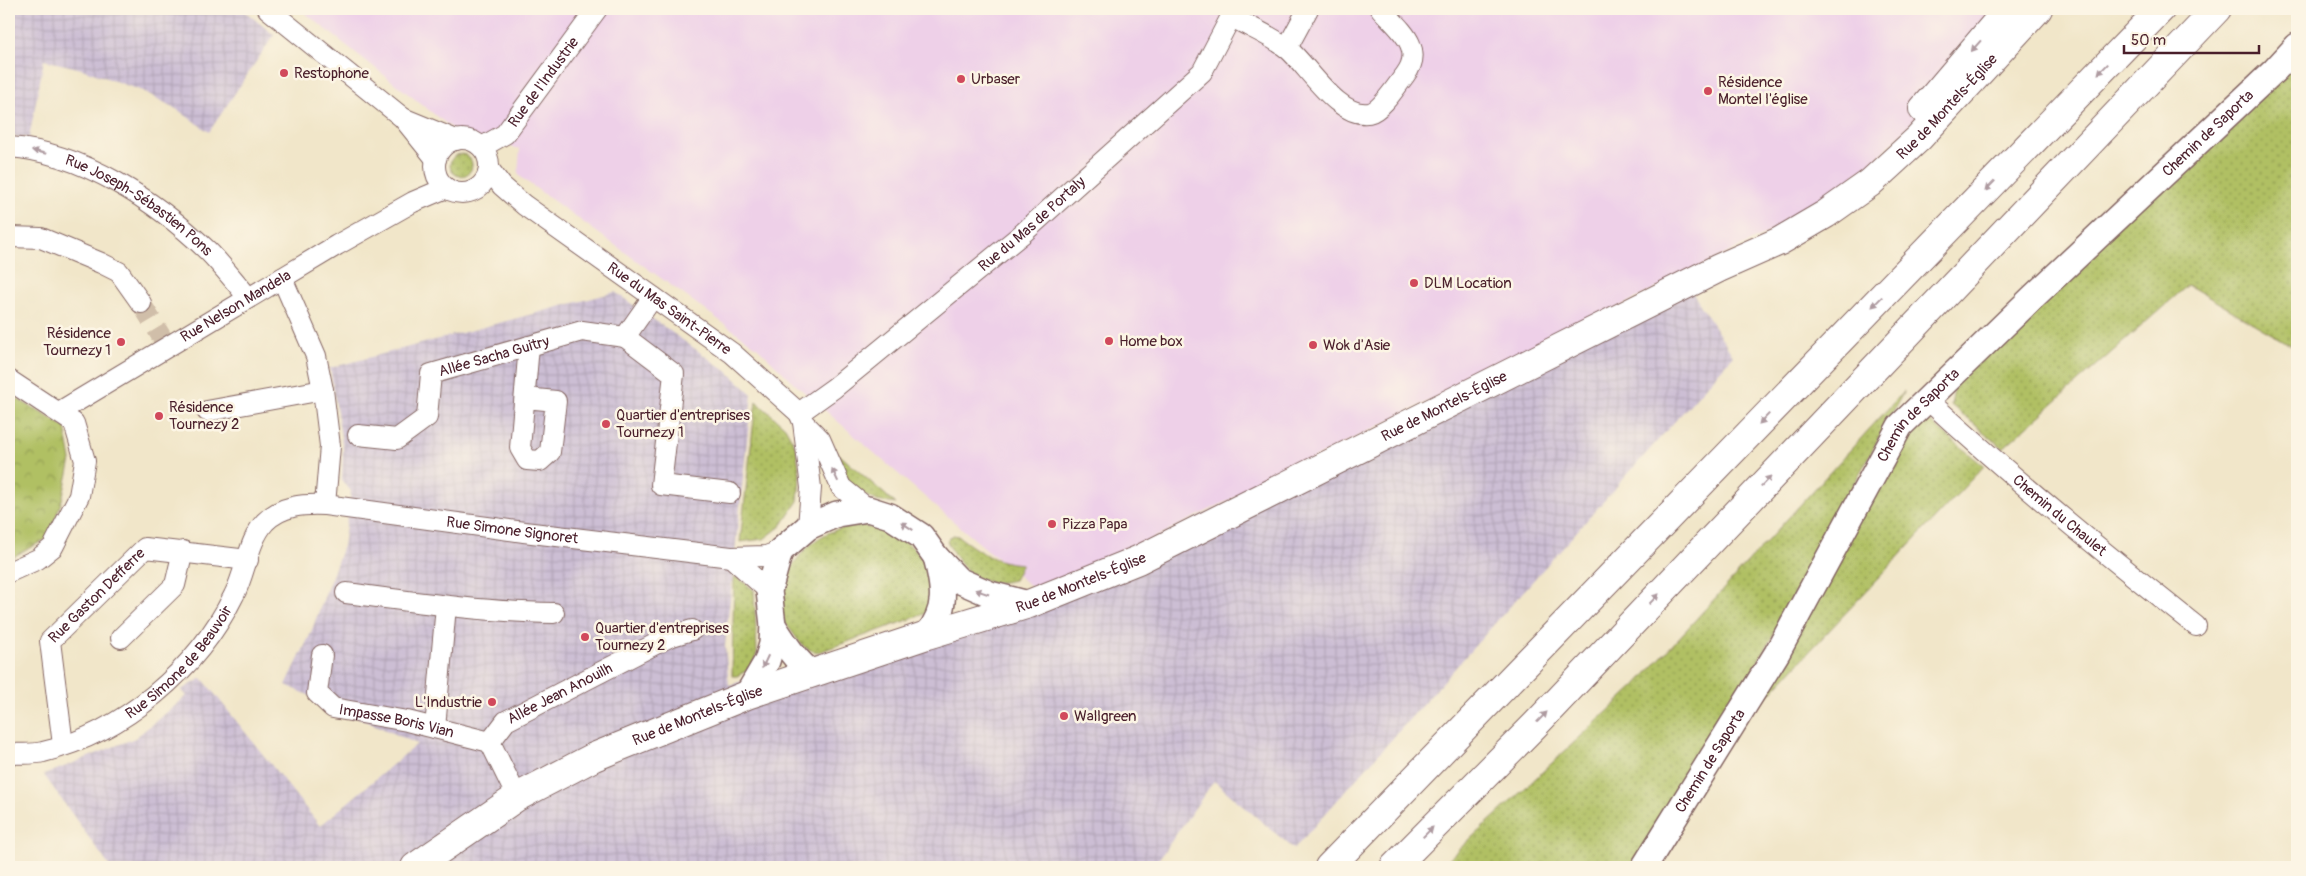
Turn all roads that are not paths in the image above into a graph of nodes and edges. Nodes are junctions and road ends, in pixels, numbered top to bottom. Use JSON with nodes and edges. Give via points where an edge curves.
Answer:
{"nodes":[{"id":1,"x":268,"y":9,"type":"edge"},
{"id":2,"x":597,"y":9,"type":"edge"},
{"id":3,"x":1308,"y":9,"type":"edge"},
{"id":4,"x":1381,"y":9,"type":"edge"},
{"id":5,"x":2008,"y":9,"type":"edge"},
{"id":6,"x":2038,"y":9,"type":"edge"},
{"id":7,"x":2161,"y":9,"type":"edge"},
{"id":8,"x":2217,"y":9,"type":"edge"},
{"id":9,"x":1233,"y":13,"type":"edge"},
{"id":10,"x":2297,"y":46,"type":"edge"},
{"id":11,"x":1287,"y":48,"type":"junction"},
{"id":12,"x":403,"y":118,"type":"junction"},
{"id":13,"x":456,"y":140,"type":"junction"},
{"id":14,"x":9,"y":147,"type":"edge"},
{"id":15,"x":482,"y":147,"type":"junction"},
{"id":16,"x":489,"y":169,"type":"junction"},
{"id":17,"x":440,"y":175,"type":"junction"},
{"id":18,"x":478,"y":188,"type":"junction"},
{"id":19,"x":1845,"y":190,"type":"junction"},
{"id":20,"x":524,"y":205,"type":"junction"},
{"id":21,"x":9,"y":236,"type":"edge"},
{"id":22,"x":282,"y":278,"type":"junction"},
{"id":23,"x":653,"y":296,"type":"junction"},
{"id":24,"x":248,"y":297,"type":"junction"},
{"id":25,"x":141,"y":303,"type":"tunnel mouth"},
{"id":26,"x":625,"y":337,"type":"junction"},
{"id":27,"x":529,"y":346,"type":"junction"},
{"id":28,"x":9,"y":380,"type":"edge"},
{"id":29,"x":323,"y":390,"type":"junction"},
{"id":30,"x":525,"y":398,"type":"dead end"},
{"id":31,"x":1928,"y":400,"type":"junction"},
{"id":32,"x":207,"y":411,"type":"dead end"},
{"id":33,"x":59,"y":412,"type":"junction"},
{"id":34,"x":801,"y":418,"type":"junction"},
{"id":35,"x":358,"y":435,"type":"dead end"},
{"id":36,"x":730,"y":493,"type":"dead end"},
{"id":37,"x":326,"y":505,"type":"junction"},
{"id":38,"x":294,"y":506,"type":"joint"},
{"id":39,"x":868,"y":509,"type":"junction"},
{"id":40,"x":808,"y":527,"type":"junction"},
{"id":41,"x":182,"y":551,"type":"junction"},
{"id":42,"x":780,"y":551,"type":"junction"},
{"id":43,"x":732,"y":557,"type":"junction"},
{"id":44,"x":936,"y":557,"type":"junction"},
{"id":45,"x":248,"y":560,"type":"junction"},
{"id":46,"x":9,"y":572,"type":"edge"},
{"id":47,"x":769,"y":591,"type":"junction"},
{"id":48,"x":346,"y":594,"type":"dead end"},
{"id":49,"x":1029,"y":604,"type":"junction"},
{"id":50,"x":446,"y":606,"type":"junction"},
{"id":51,"x":554,"y":613,"type":"dead end"},
{"id":52,"x":773,"y":625,"type":"junction"},
{"id":53,"x":2196,"y":626,"type":"dead end"},
{"id":54,"x":692,"y":630,"type":"dead end"},
{"id":55,"x":927,"y":635,"type":"junction"},
{"id":56,"x":121,"y":638,"type":"dead end"},
{"id":57,"x":322,"y":655,"type":"dead end"},
{"id":58,"x":812,"y":673,"type":"junction"},
{"id":59,"x":746,"y":695,"type":"junction"},
{"id":60,"x":435,"y":728,"type":"junction"},
{"id":61,"x":490,"y":742,"type":"junction"},
{"id":62,"x":63,"y":745,"type":"junction"},
{"id":63,"x":9,"y":754,"type":"edge"},
{"id":64,"x":517,"y":797,"type":"junction"},
{"id":65,"x":415,"y":867,"type":"edge"},
{"id":66,"x":1329,"y":867,"type":"edge"},
{"id":67,"x":1394,"y":867,"type":"edge"},
{"id":68,"x":1644,"y":867,"type":"edge"}],
"edges":[{"from":1,"to":12,"type":"street"},
{"from":2,"to":15,"type":"street","name":"Rue de l'Industrie","via":[[505,134]]},
{"from":3,"to":11,"type":"street"},
{"from":4,"to":11,"type":"street","via":[[1411,44],[1414,58],[1412,66],[1382,104],[1370,113],[1355,112],[1334,99]]},
{"from":5,"to":19,"type":"main road","name":"Rue de Montels-Église","one_way":true,"via":[[1906,128],[1864,167]]},
{"from":6,"to":19,"type":"main road","name":"Rue de Montels-Église","via":[[1919,138],[1882,173]]},
{"from":7,"to":66,"type":"main road","one_way":true},
{"from":67,"to":8,"type":"main road","one_way":true,"via":[[1542,717]]},
{"from":9,"to":11,"type":"street"},
{"from":9,"to":34,"type":"street","name":"Rue du Mas de Portaly","via":[[1202,72],[1022,234]]},
{"from":10,"to":31,"type":"street","name":"Chemin de Saporta"},
{"from":12,"to":13,"type":"street"},
{"from":12,"to":17,"type":"street"},
{"from":13,"to":15,"type":"street","via":[[474,142]]},
{"from":13,"to":17,"type":"street","via":[[444,146]]},
{"from":24,"to":14,"type":"street","name":"Rue Joseph-Sébastien Pons","one_way":true,"via":[[208,251],[146,201],[82,166]]},
{"from":15,"to":16,"type":"street"},
{"from":16,"to":18,"type":"street"},
{"from":16,"to":20,"type":"street","name":"Rue du Mas Saint-Pierre","via":[[502,186]]},
{"from":17,"to":18,"type":"street","via":[[462,193]]},
{"from":17,"to":22,"type":"street","name":"Rue Nelson Mandela","via":[[413,202]]},
{"from":18,"to":20,"type":"street","name":"Rue du Mas Saint-Pierre"},
{"from":19,"to":49,"type":"main road","name":"Rue de Montels-Église","via":[[1826,214],[1780,242],[1734,261],[1138,560]]},
{"from":20,"to":23,"type":"street","name":"Rue du Mas Saint-Pierre"},
{"from":21,"to":25,"type":"street","via":[[41,238],[102,263],[119,272]]},
{"from":22,"to":24,"type":"street","name":"Rue Nelson Mandela"},
{"from":22,"to":29,"type":"street","via":[[316,356]]},
{"from":23,"to":26,"type":"street"},
{"from":23,"to":34,"type":"street","name":"Rue du Mas Saint-Pierre","via":[[732,353]]},
{"from":24,"to":33,"type":"street","name":"Rue Nelson Mandela"},
{"from":26,"to":27,"type":"street","name":"Allée Sacha Guitry","via":[[582,331]]},
{"from":26,"to":36,"type":"street","via":[[674,374],[661,485]]},
{"from":27,"to":30,"type":"street"},
{"from":27,"to":35,"type":"street","name":"Allée Sacha Guitry","via":[[431,374],[427,417],[397,439]]},
{"from":28,"to":33,"type":"street"},
{"from":29,"to":32,"type":"street"},
{"from":29,"to":37,"type":"street","via":[[330,446]]},
{"from":31,"to":53,"type":"street","name":"Chemin du Chaulet"},
{"from":31,"to":68,"type":"street","name":"Chemin de Saporta","via":[[1900,426],[1777,653]]},
{"from":33,"to":46,"type":"street","via":[[74,423],[85,461],[79,496],[53,547],[38,559]]},
{"from":39,"to":34,"type":"street","name":"Rue du Mas Saint-Pierre","one_way":true,"via":[[841,487],[820,439]]},
{"from":34,"to":40,"type":"street","via":[[811,488]]},
{"from":37,"to":38,"type":"street","name":"Rue Simone Signoret"},
{"from":37,"to":43,"type":"street","name":"Rue Simone Signoret"},
{"from":38,"to":45,"type":"street","name":"Rue Simone de Beauvoir","via":[[266,521],[256,536]]},
{"from":39,"to":40,"type":"street","name":"Rue du Mas Saint-Pierre","via":[[836,514]]},
{"from":44,"to":39,"type":"street","name":"Rue du Mas Saint-Pierre","one_way":true,"via":[[914,530],[890,516]]},
{"from":40,"to":42,"type":"street","name":"Rue du Mas Saint-Pierre"},
{"from":41,"to":45,"type":"street","name":"Rue Gaston Defferre"},
{"from":41,"to":56,"type":"street","via":[[175,585]]},
{"from":41,"to":62,"type":"street","name":"Rue Gaston Defferre","via":[[145,548],[50,641]]},
{"from":42,"to":43,"type":"street","name":"Rue Simone Signoret","via":[[766,556]]},
{"from":42,"to":47,"type":"street"},
{"from":43,"to":47,"type":"street"},
{"from":49,"to":44,"type":"street","name":"Rue du Mas Saint-Pierre","one_way":true,"via":[[973,589],[958,580]]},
{"from":44,"to":55,"type":"street","name":"Rue du Mas Saint-Pierre","via":[[942,578],[943,601],[940,617]]},
{"from":45,"to":62,"type":"street","name":"Rue Simone de Beauvoir","via":[[234,595],[214,629],[175,677],[128,714]]},
{"from":47,"to":52,"type":"street"},
{"from":48,"to":50,"type":"street"},
{"from":49,"to":55,"type":"main road","name":"Rue de Montels-Église"},
{"from":50,"to":51,"type":"street"},
{"from":50,"to":60,"type":"street"},
{"from":52,"to":58,"type":"street"},
{"from":52,"to":59,"type":"street","one_way":true,"via":[[767,660]]},
{"from":54,"to":61,"type":"street","name":"Allée Jean Anouilh","via":[[669,637],[506,721]]},
{"from":55,"to":58,"type":"main road","name":"Rue de Montels-Église"},
{"from":57,"to":60,"type":"street","name":"Impasse Boris Vian","via":[[317,693],[333,708]]},
{"from":58,"to":59,"type":"main road","name":"Rue de Montels-Église"},
{"from":59,"to":64,"type":"main road","name":"Rue de Montels-Église","via":[[594,757]]},
{"from":60,"to":61,"type":"street","name":"Impasse Boris Vian"},
{"from":61,"to":64,"type":"street"},
{"from":62,"to":63,"type":"street","name":"Rue Simone de Beauvoir","via":[[42,752]]},
{"from":64,"to":65,"type":"main road","name":"Rue de Montels-Église"}]}
